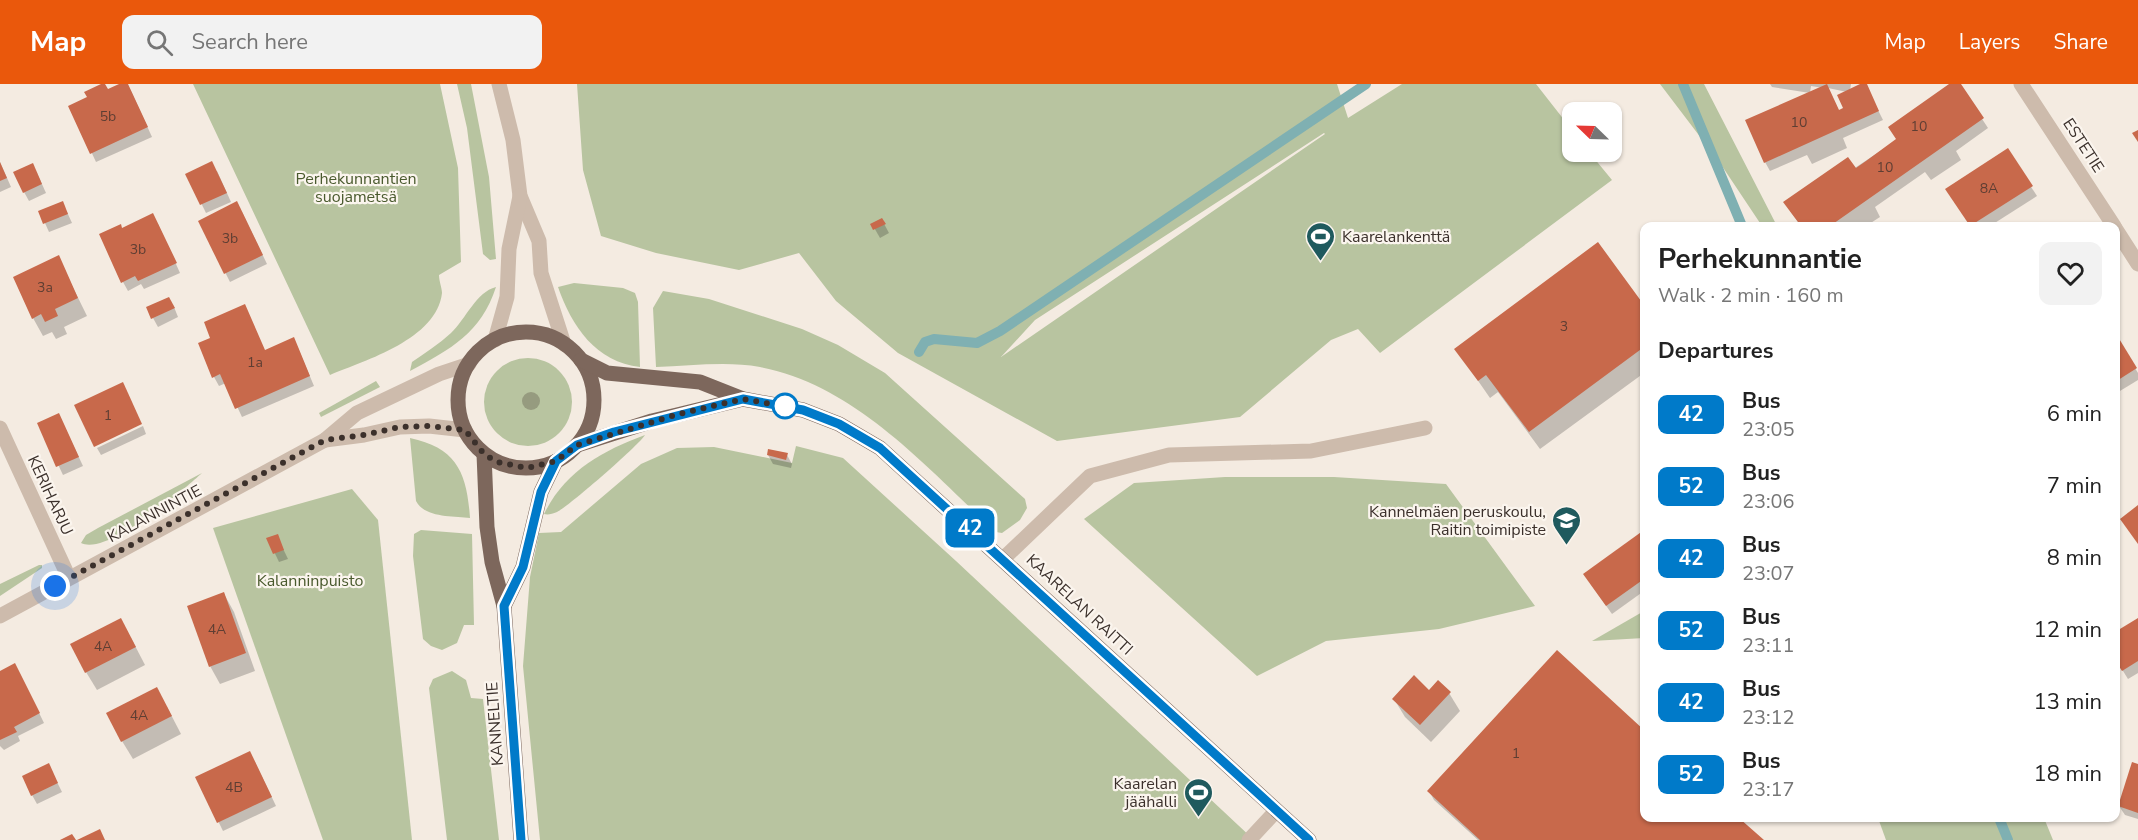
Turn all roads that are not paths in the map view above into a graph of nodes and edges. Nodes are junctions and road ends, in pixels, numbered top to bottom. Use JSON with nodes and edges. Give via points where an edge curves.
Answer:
{"nodes":[{"id":1,"x":499,"y":84,"type":"edge"},
{"id":2,"x":2021,"y":84,"type":"edge"},
{"id":3,"x":520,"y":196,"type":"junction"},
{"id":4,"x":2112,"y":222,"type":"edge"},
{"id":5,"x":2120,"y":235,"type":"edge"},
{"id":6,"x":2138,"y":264,"type":"edge"},
{"id":7,"x":495,"y":340,"type":"junction"},
{"id":8,"x":564,"y":344,"type":"junction"},
{"id":9,"x":581,"y":360,"type":"junction"},
{"id":10,"x":469,"y":363,"type":"junction"},
{"id":11,"x":743,"y":399,"type":"junction"},
{"id":12,"x":0,"y":428,"type":"edge"},
{"id":13,"x":1425,"y":428,"type":"dead end"},
{"id":14,"x":465,"y":430,"type":"junction"},
{"id":15,"x":325,"y":440,"type":"junction"},
{"id":16,"x":577,"y":445,"type":"junction"},
{"id":17,"x":484,"y":454,"type":"junction"},
{"id":18,"x":556,"y":461,"type":"junction"},
{"id":19,"x":1004,"y":558,"type":"junction"},
{"id":20,"x":69,"y":578,"type":"junction"},
{"id":21,"x":504,"y":606,"type":"junction"},
{"id":22,"x":0,"y":616,"type":"edge"},
{"id":23,"x":1276,"y":811,"type":"junction"},
{"id":24,"x":521,"y":840,"type":"edge"},
{"id":25,"x":1249,"y":840,"type":"edge"},
{"id":26,"x":1309,"y":840,"type":"edge"}],
"edges":[{"from":1,"to":3,"type":"street","via":[[513,140]]},
{"from":2,"to":4,"type":"street","name":"ESTETIE"},
{"from":3,"to":7,"type":"street","via":[[509,249],[507,297]]},
{"from":3,"to":8,"type":"street","via":[[539,241],[541,273]]},
{"from":5,"to":6,"type":"street","name":"ESTETIE"},
{"from":7,"to":8,"type":"main road","via":[[530,333]]},
{"from":7,"to":10,"type":"main road"},
{"from":8,"to":9,"type":"main road"},
{"from":9,"to":11,"type":"main road","name":"KAARELAN RAITTI","via":[[607,373],[700,382]]},
{"from":9,"to":16,"type":"main road","via":[[594,403],[592,418]]},
{"from":10,"to":14,"type":"main road","via":[[458,403]]},
{"from":10,"to":15,"type":"street","name":"KALANNINTIE","via":[[357,412]]},
{"from":11,"to":16,"type":"main road","name":"KAARELAN RAITTI","via":[[652,421]]},
{"from":11,"to":19,"type":"main road","name":"KAARELAN RAITTI","via":[[803,410],[839,424],[880,448]]},
{"from":12,"to":20,"type":"street","name":"KERIHARJU"},
{"from":13,"to":19,"type":"street","via":[[1311,451],[1169,455],[1090,476]]},
{"from":14,"to":15,"type":"street","name":"KALANNINTIE","via":[[400,427]]},
{"from":14,"to":17,"type":"main road"},
{"from":15,"to":20,"type":"street","name":"KALANNINTIE"},
{"from":16,"to":18,"type":"main road"},
{"from":17,"to":18,"type":"main road","via":[[519,468],[542,467]]},
{"from":17,"to":21,"type":"main road","name":"KANNELTIE","via":[[487,527]]},
{"from":18,"to":21,"type":"main road","via":[[541,492],[523,567]]},
{"from":19,"to":23,"type":"main road","name":"KAARELAN RAITTI"},
{"from":20,"to":22,"type":"street","name":"KALANNINTIE"},
{"from":21,"to":24,"type":"main road","name":"KANNELTIE"},
{"from":23,"to":25,"type":"street"},
{"from":23,"to":26,"type":"main road","name":"KAARELAN RAITTI"}]}
